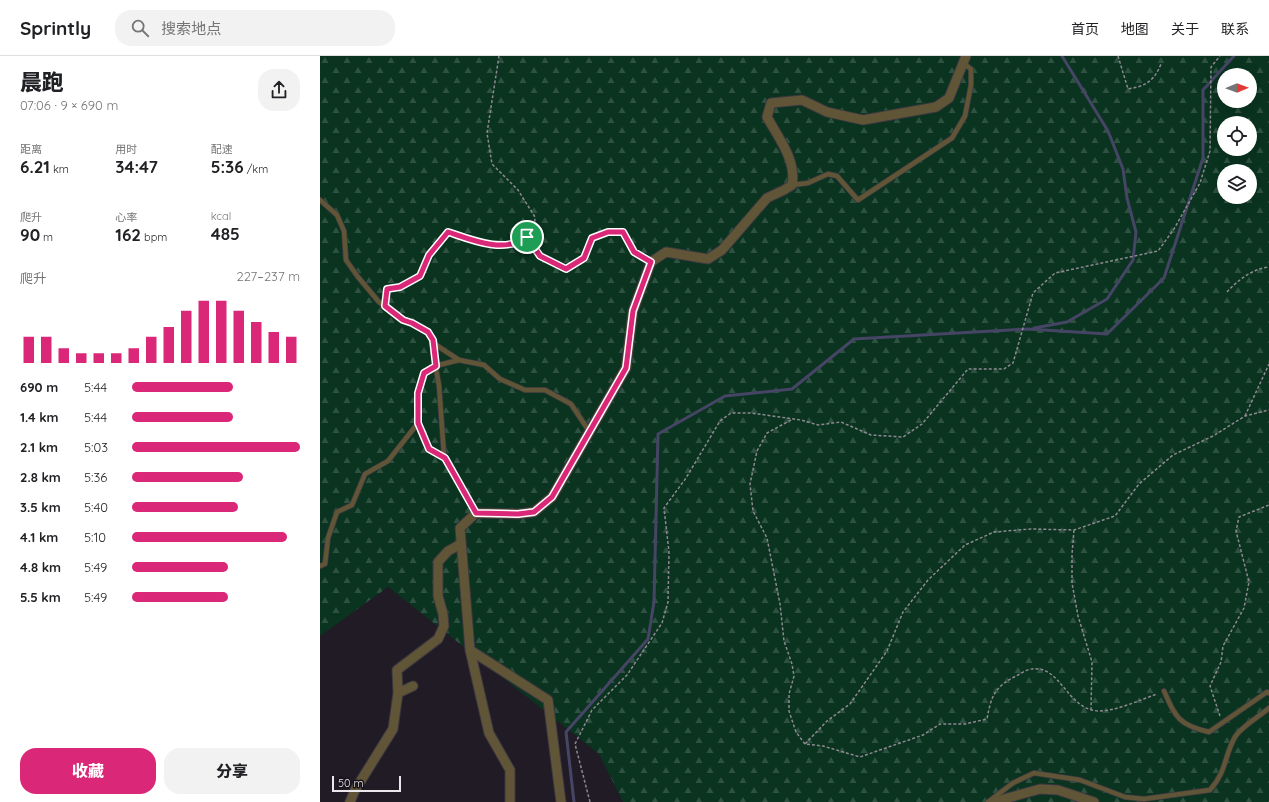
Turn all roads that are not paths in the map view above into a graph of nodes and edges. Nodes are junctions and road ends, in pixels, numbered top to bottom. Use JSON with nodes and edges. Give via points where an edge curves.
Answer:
{"nodes":[{"id":1,"x":964,"y":60,"type":"edge"},
{"id":2,"x":792,"y":185,"type":"junction"},
{"id":3,"x":320,"y":200,"type":"edge"},
{"id":4,"x":433,"y":343,"type":"junction"},
{"id":5,"x":459,"y":360,"type":"junction"},
{"id":6,"x":436,"y":366,"type":"junction"},
{"id":7,"x":418,"y":423,"type":"junction"},
{"id":8,"x":589,"y":431,"type":"junction"},
{"id":9,"x":445,"y":458,"type":"junction"},
{"id":10,"x":476,"y":513,"type":"junction"},
{"id":11,"x":461,"y":544,"type":"junction"},
{"id":12,"x":320,"y":566,"type":"edge"},
{"id":13,"x":470,"y":650,"type":"junction"},
{"id":14,"x":413,"y":686,"type":"dead end"},
{"id":15,"x":1164,"y":691,"type":"road end"},
{"id":16,"x":398,"y":693,"type":"junction"},
{"id":17,"x":1269,"y":693,"type":"edge"},
{"id":18,"x":1269,"y":708,"type":"edge"},
{"id":19,"x":350,"y":802,"type":"edge"},
{"id":20,"x":510,"y":802,"type":"edge"},
{"id":21,"x":561,"y":802,"type":"edge"},
{"id":22,"x":988,"y":802,"type":"edge"},
{"id":23,"x":993,"y":802,"type":"edge"},
{"id":24,"x":1094,"y":802,"type":"edge"}],
"edges":[{"from":1,"to":2,"type":"lane","via":[[971,69],[971,85],[965,116],[952,138],[858,200],[837,176],[828,174],[808,183]]},
{"from":1,"to":2,"type":"street","via":[[949,98],[936,107],[862,120],[827,112],[802,100],[771,103],[767,117],[792,165]]},
{"from":2,"to":8,"type":"street","via":[[767,198],[722,250],[708,259],[666,252],[651,262],[633,311],[626,368]]},
{"from":3,"to":4,"type":"lane","via":[[337,215],[344,231],[346,260],[358,277],[385,306],[403,320],[428,332]]},
{"from":4,"to":5,"type":"lane"},
{"from":4,"to":6,"type":"lane"},
{"from":5,"to":6,"type":"lane"},
{"from":5,"to":8,"type":"lane","via":[[484,365],[500,379],[525,390],[545,390],[571,404]]},
{"from":6,"to":7,"type":"lane","via":[[424,373],[418,393]]},
{"from":6,"to":9,"type":"lane"},
{"from":7,"to":9,"type":"lane","via":[[429,449]]},
{"from":7,"to":12,"type":"lane","via":[[388,461],[365,474],[352,505],[336,512],[328,538],[325,564]]},
{"from":8,"to":10,"type":"street","via":[[552,497],[534,512]]},
{"from":9,"to":10,"type":"lane"},
{"from":10,"to":11,"type":"street","via":[[460,528]]},
{"from":11,"to":13,"type":"street"},
{"from":11,"to":16,"type":"street","via":[[448,551],[438,562],[438,596],[444,626],[438,639],[397,670]]},
{"from":13,"to":20,"type":"street","via":[[489,733],[510,770]]},
{"from":13,"to":21,"type":"street","via":[[548,700]]},
{"from":14,"to":16,"type":"street"},
{"from":15,"to":17,"type":"lane","via":[[1175,716],[1191,728],[1209,732]]},
{"from":16,"to":19,"type":"street","via":[[393,729]]},
{"from":18,"to":22,"type":"lane","via":[[1236,735],[1224,769],[1210,790],[1144,799],[1125,797],[1080,780],[1034,773],[1013,783]]},
{"from":23,"to":24,"type":"street","via":[[1040,789],[1058,790]]}]}
